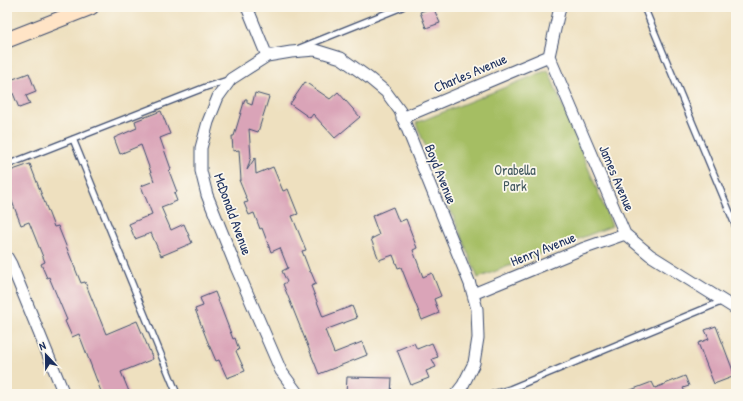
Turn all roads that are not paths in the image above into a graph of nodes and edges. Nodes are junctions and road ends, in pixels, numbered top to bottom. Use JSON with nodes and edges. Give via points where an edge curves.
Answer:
{"nodes":[{"id":1,"x":91,"y":7,"type":"edge"},
{"id":2,"x":247,"y":7,"type":"edge"},
{"id":3,"x":402,"y":7,"type":"edge"},
{"id":4,"x":560,"y":7,"type":"edge"},
{"id":5,"x":644,"y":7,"type":"edge"},
{"id":6,"x":7,"y":40,"type":"edge"},
{"id":7,"x":291,"y":52,"type":"junction"},
{"id":8,"x":267,"y":56,"type":"junction"},
{"id":9,"x":550,"y":56,"type":"junction"},
{"id":10,"x":230,"y":79,"type":"junction"},
{"id":11,"x":402,"y":118,"type":"junction"},
{"id":12,"x":73,"y":139,"type":"junction"},
{"id":13,"x":7,"y":165,"type":"edge"},
{"id":14,"x":736,"y":227,"type":"edge"},
{"id":15,"x":625,"y":234,"type":"junction"},
{"id":16,"x":7,"y":257,"type":"edge"},
{"id":17,"x":473,"y":294,"type":"junction"},
{"id":18,"x":723,"y":301,"type":"junction"},
{"id":19,"x":736,"y":309,"type":"edge"},
{"id":20,"x":64,"y":394,"type":"edge"},
{"id":21,"x":176,"y":394,"type":"edge"},
{"id":22,"x":298,"y":394,"type":"edge"},
{"id":23,"x":456,"y":394,"type":"edge"},
{"id":24,"x":493,"y":394,"type":"edge"}],
"edges":[{"from":1,"to":6,"type":"street"},
{"from":2,"to":8,"type":"street"},
{"from":3,"to":7,"type":"lane"},
{"from":4,"to":9,"type":"street"},
{"from":5,"to":14,"type":"lane"},
{"from":7,"to":8,"type":"street","name":"Boyd Avenue"},
{"from":7,"to":11,"type":"street","name":"Boyd Avenue","via":[[315,50],[341,58],[386,92]]},
{"from":8,"to":10,"type":"street","name":"McDonald Avenue"},
{"from":9,"to":11,"type":"street","name":"Charles Avenue"},
{"from":9,"to":15,"type":"street","name":"James Avenue"},
{"from":10,"to":12,"type":"lane"},
{"from":10,"to":22,"type":"street","name":"McDonald Avenue","via":[[218,97],[208,122],[201,148],[201,171],[207,195],[236,268],[281,371]]},
{"from":11,"to":17,"type":"street","name":"Boyd Avenue"},
{"from":12,"to":13,"type":"lane"},
{"from":12,"to":21,"type":"lane"},
{"from":15,"to":17,"type":"street","name":"Henry Avenue"},
{"from":15,"to":18,"type":"street","name":"James Avenue","via":[[650,255]]},
{"from":16,"to":20,"type":"street"},
{"from":17,"to":23,"type":"street","name":"Boyd Avenue","via":[[477,309],[478,338],[474,363]]},
{"from":18,"to":19,"type":"street","name":"James Avenue"},
{"from":18,"to":24,"type":"lane"}]}
